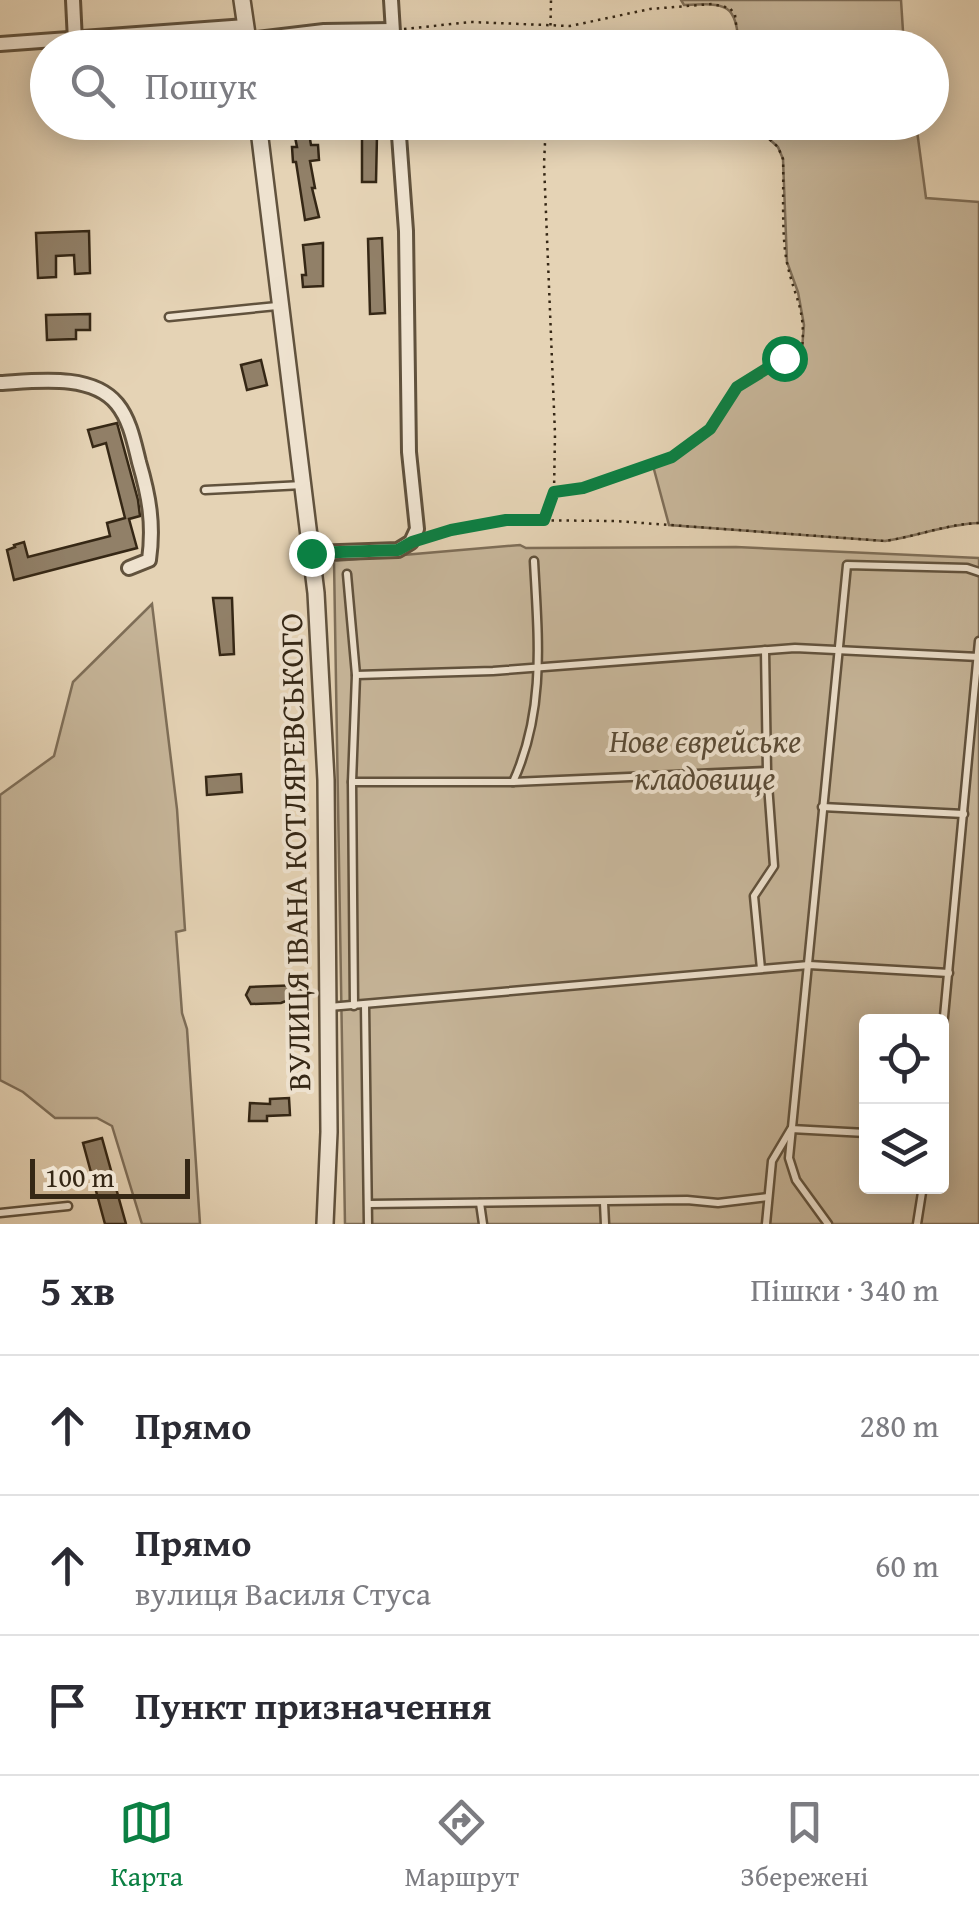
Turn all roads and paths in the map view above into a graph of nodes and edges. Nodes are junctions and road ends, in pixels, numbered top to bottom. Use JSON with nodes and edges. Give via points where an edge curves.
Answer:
{"nodes":[{"id":1,"x":73,"y":0,"type":"edge"},
{"id":2,"x":242,"y":0,"type":"edge"},
{"id":3,"x":391,"y":0,"type":"edge"},
{"id":4,"x":551,"y":0,"type":"edge"},
{"id":5,"x":551,"y":26,"type":"junction"},
{"id":6,"x":74,"y":30,"type":"edge"},
{"id":7,"x":246,"y":30,"type":"edge"},
{"id":8,"x":392,"y":30,"type":"joint"},
{"id":9,"x":551,"y":30,"type":"edge"},
{"id":10,"x":737,"y":30,"type":"edge"},
{"id":11,"x":30,"y":43,"type":"edge"},
{"id":12,"x":0,"y":44,"type":"edge"},
{"id":13,"x":260,"y":140,"type":"edge"},
{"id":14,"x":399,"y":140,"type":"edge"},
{"id":15,"x":545,"y":140,"type":"edge"},
{"id":16,"x":770,"y":140,"type":"edge"},
{"id":17,"x":282,"y":306,"type":"junction"},
{"id":18,"x":169,"y":317,"type":"dead end"},
{"id":19,"x":0,"y":383,"type":"edge"},
{"id":20,"x":303,"y":485,"type":"junction"},
{"id":21,"x":205,"y":490,"type":"dead end"},
{"id":22,"x":554,"y":492,"type":"junction"},
{"id":23,"x":544,"y":520,"type":"junction"},
{"id":24,"x":979,"y":523,"type":"edge"},
{"id":25,"x":412,"y":542,"type":"junction"},
{"id":26,"x":311,"y":553,"type":"junction"},
{"id":27,"x":534,"y":561,"type":"dead end"},
{"id":28,"x":129,"y":568,"type":"dead end"},
{"id":29,"x":979,"y":572,"type":"edge"},
{"id":30,"x":347,"y":574,"type":"dead end"},
{"id":31,"x":979,"y":642,"type":"edge"},
{"id":32,"x":766,"y":650,"type":"junction"},
{"id":33,"x":838,"y":652,"type":"junction"},
{"id":34,"x":978,"y":656,"type":"edge"},
{"id":35,"x":540,"y":668,"type":"junction"},
{"id":36,"x":356,"y":675,"type":"junction"},
{"id":37,"x":766,"y":771,"type":"junction"},
{"id":38,"x":352,"y":782,"type":"junction"},
{"id":39,"x":513,"y":782,"type":"junction"},
{"id":40,"x":822,"y":807,"type":"junction"},
{"id":41,"x":964,"y":814,"type":"junction"},
{"id":42,"x":808,"y":964,"type":"junction"},
{"id":43,"x":760,"y":969,"type":"junction"},
{"id":44,"x":949,"y":973,"type":"junction"},
{"id":45,"x":364,"y":1005,"type":"junction"},
{"id":46,"x":354,"y":1006,"type":"junction"},
{"id":47,"x":328,"y":1007,"type":"junction"},
{"id":48,"x":945,"y":1014,"type":"edge"},
{"id":49,"x":792,"y":1129,"type":"junction"},
{"id":50,"x":859,"y":1133,"type":"edge"},
{"id":51,"x":922,"y":1194,"type":"edge"},
{"id":52,"x":768,"y":1197,"type":"junction"},
{"id":53,"x":480,"y":1202,"type":"junction"},
{"id":54,"x":604,"y":1203,"type":"junction"},
{"id":55,"x":368,"y":1204,"type":"junction"},
{"id":56,"x":68,"y":1206,"type":"dead end"},
{"id":57,"x":0,"y":1213,"type":"edge"},
{"id":58,"x":326,"y":1224,"type":"edge"},
{"id":59,"x":368,"y":1224,"type":"edge"},
{"id":60,"x":483,"y":1224,"type":"edge"},
{"id":61,"x":606,"y":1224,"type":"edge"},
{"id":62,"x":766,"y":1224,"type":"edge"},
{"id":63,"x":828,"y":1224,"type":"edge"},
{"id":64,"x":918,"y":1224,"type":"edge"}],
"edges":[{"from":1,"to":6,"type":"street"},
{"from":2,"to":7,"type":"street"},
{"from":3,"to":8,"type":"street"},
{"from":4,"to":5,"type":"path"},
{"from":5,"to":8,"type":"path","via":[[471,22]]},
{"from":5,"to":9,"type":"path"},
{"from":5,"to":10,"type":"path","via":[[712,4],[730,8]]},
{"from":11,"to":12,"type":"street"},
{"from":13,"to":17,"type":"street","name":"ВУЛИЦЯ ІВАНА КОТЛЯРЕВСЬКОГО"},
{"from":14,"to":25,"type":"street","via":[[417,529]]},
{"from":15,"to":22,"type":"path"},
{"from":16,"to":22,"type":"path","via":[[783,158],[787,262],[804,325],[802,350],[737,387],[710,429],[672,457]]},
{"from":17,"to":18,"type":"lane"},
{"from":17,"to":20,"type":"street","name":"ВУЛИЦЯ ІВАНА КОТЛЯРЕВСЬКОГО"},
{"from":19,"to":28,"type":"street","via":[[65,379],[116,402],[128,421],[154,530],[149,560]]},
{"from":20,"to":21,"type":"lane"},
{"from":20,"to":26,"type":"street","name":"ВУЛИЦЯ ІВАНА КОТЛЯРЕВСЬКОГО"},
{"from":22,"to":23,"type":"path"},
{"from":23,"to":24,"type":"path","via":[[886,540]]},
{"from":23,"to":25,"type":"path","via":[[506,520]]},
{"from":25,"to":26,"type":"street","via":[[380,552]]},
{"from":26,"to":47,"type":"street","name":"ВУЛИЦЯ ІВАНА КОТЛЯРЕВСЬКОГО","via":[[326,780]]},
{"from":27,"to":35,"type":"lane"},
{"from":29,"to":33,"type":"lane","via":[[847,565]]},
{"from":30,"to":36,"type":"lane"},
{"from":31,"to":34,"type":"lane"},
{"from":32,"to":33,"type":"lane"},
{"from":32,"to":35,"type":"lane"},
{"from":32,"to":37,"type":"lane"},
{"from":33,"to":34,"type":"lane"},
{"from":33,"to":40,"type":"lane"},
{"from":34,"to":41,"type":"lane"},
{"from":35,"to":36,"type":"lane"},
{"from":35,"to":39,"type":"lane","via":[[537,706]]},
{"from":36,"to":38,"type":"lane"},
{"from":37,"to":39,"type":"lane"},
{"from":37,"to":43,"type":"lane","via":[[774,866],[754,896]]},
{"from":38,"to":39,"type":"lane"},
{"from":38,"to":46,"type":"lane"},
{"from":40,"to":41,"type":"lane"},
{"from":40,"to":42,"type":"lane"},
{"from":41,"to":44,"type":"lane"},
{"from":42,"to":43,"type":"lane"},
{"from":42,"to":44,"type":"lane"},
{"from":42,"to":49,"type":"lane"},
{"from":43,"to":45,"type":"lane"},
{"from":44,"to":48,"type":"lane"},
{"from":45,"to":46,"type":"lane"},
{"from":45,"to":55,"type":"lane"},
{"from":46,"to":47,"type":"lane"},
{"from":47,"to":58,"type":"street","name":"ВУЛИЦЯ ІВАНА КОТЛЯРЕВСЬКОГО"},
{"from":49,"to":50,"type":"lane"},
{"from":49,"to":52,"type":"lane","via":[[772,1162]]},
{"from":49,"to":63,"type":"lane","via":[[792,1172]]},
{"from":51,"to":64,"type":"lane"},
{"from":52,"to":54,"type":"lane","via":[[718,1204]]},
{"from":52,"to":62,"type":"lane"},
{"from":53,"to":54,"type":"lane"},
{"from":53,"to":55,"type":"lane"},
{"from":53,"to":60,"type":"lane"},
{"from":54,"to":61,"type":"lane"},
{"from":55,"to":59,"type":"lane"},
{"from":56,"to":57,"type":"lane"}]}
